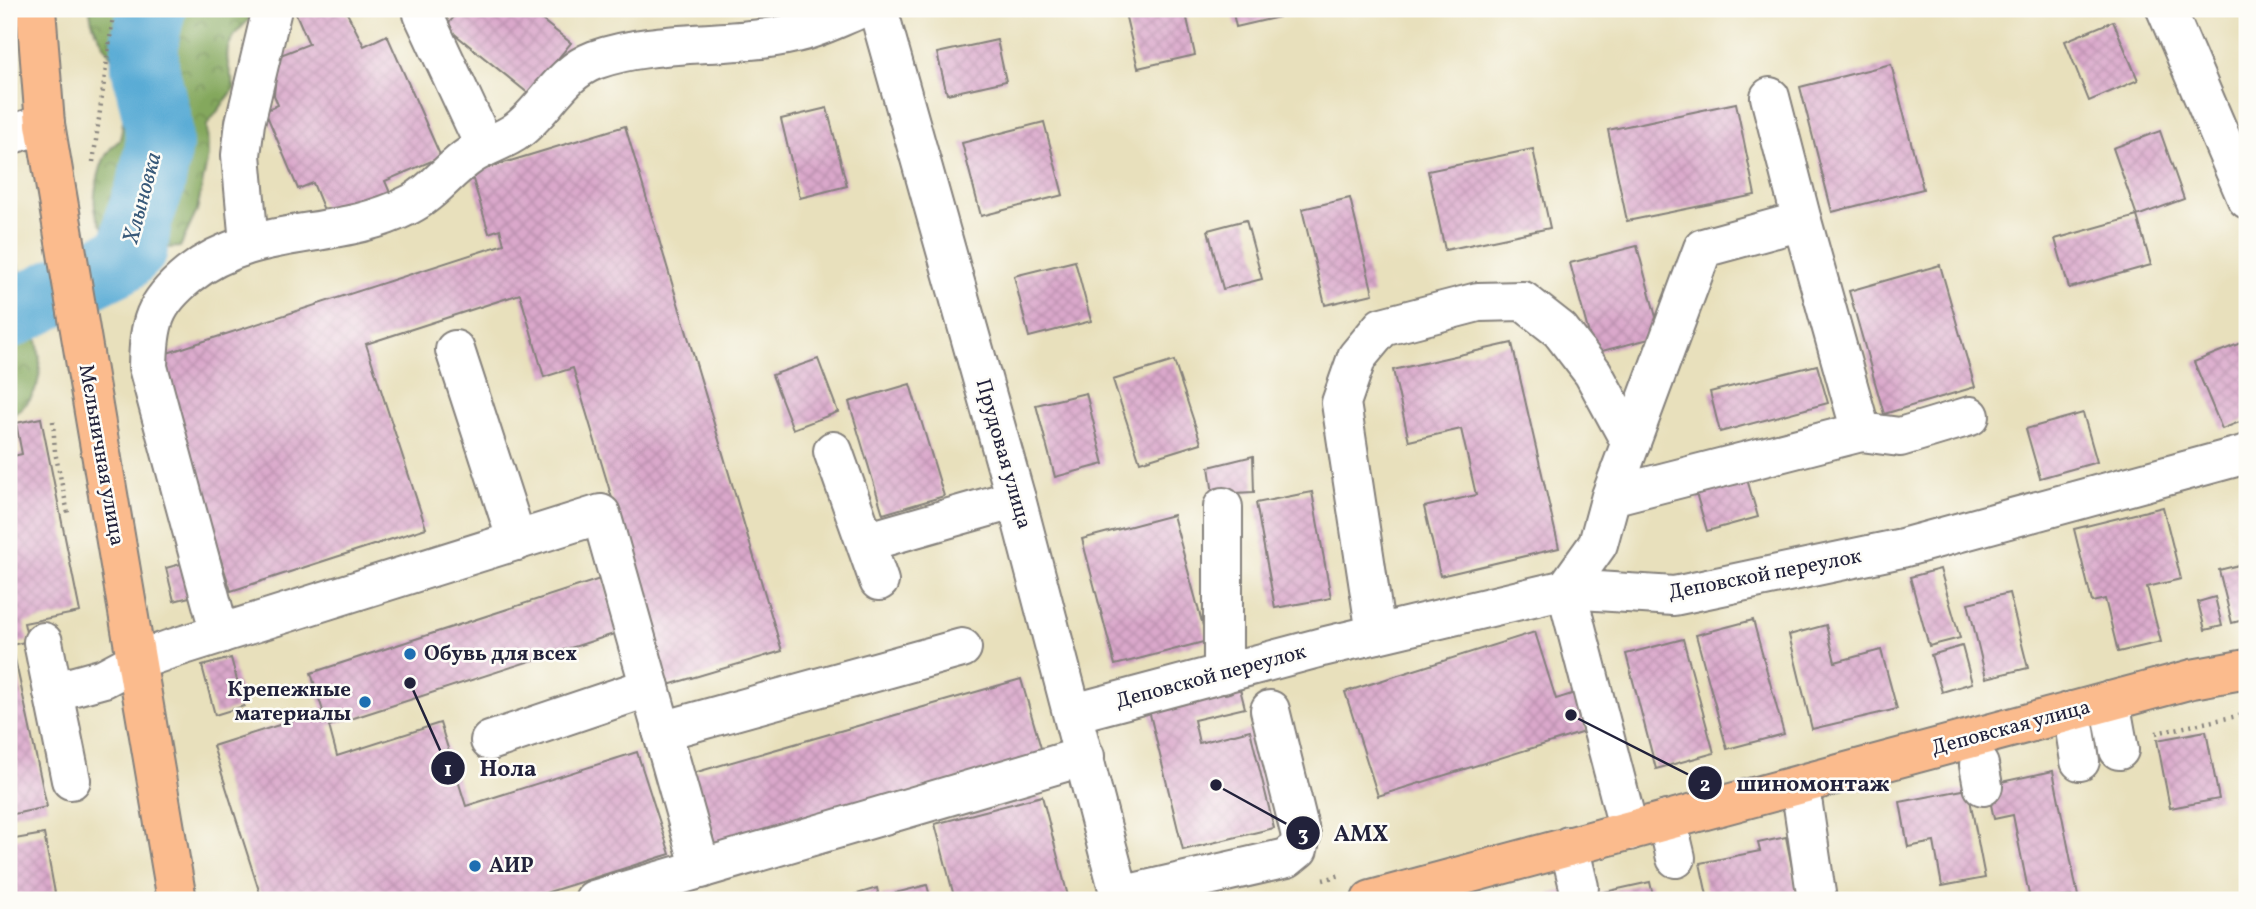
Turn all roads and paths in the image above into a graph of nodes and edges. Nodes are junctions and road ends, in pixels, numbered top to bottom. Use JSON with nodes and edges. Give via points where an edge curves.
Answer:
{"nodes":[{"id":1,"x":36,"y":9,"type":"edge"},
{"id":2,"x":114,"y":9,"type":"edge"},
{"id":3,"x":272,"y":9,"type":"edge"},
{"id":4,"x":860,"y":9,"type":"edge"},
{"id":5,"x":878,"y":9,"type":"edge"},
{"id":6,"x":2166,"y":9,"type":"edge"},
{"id":7,"x":423,"y":14,"type":"dead end"},
{"id":8,"x":1770,"y":97,"type":"dead end"},
{"id":9,"x":46,"y":124,"type":"junction"},
{"id":10,"x":9,"y":135,"type":"edge"},
{"id":11,"x":485,"y":148,"type":"junction"},
{"id":12,"x":92,"y":173,"type":"dead end"},
{"id":13,"x":2247,"y":199,"type":"edge"},
{"id":14,"x":1802,"y":221,"type":"junction"},
{"id":15,"x":249,"y":243,"type":"junction"},
{"id":16,"x":455,"y":350,"type":"dead end"},
{"id":17,"x":1970,"y":416,"type":"dead end"},
{"id":18,"x":1861,"y":432,"type":"junction"},
{"id":19,"x":1631,"y":443,"type":"junction"},
{"id":20,"x":834,"y":451,"type":"dead end"},
{"id":21,"x":2247,"y":454,"type":"edge"},
{"id":22,"x":1611,"y":496,"type":"junction"},
{"id":23,"x":1016,"y":499,"type":"junction"},
{"id":24,"x":1223,"y":507,"type":"dead end"},
{"id":25,"x":517,"y":541,"type":"junction"},
{"id":26,"x":866,"y":542,"type":"junction"},
{"id":27,"x":879,"y":581,"type":"dead end"},
{"id":28,"x":1566,"y":589,"type":"junction"},
{"id":29,"x":220,"y":634,"type":"junction"},
{"id":30,"x":1376,"y":634,"type":"junction"},
{"id":31,"x":43,"y":642,"type":"dead end"},
{"id":32,"x":962,"y":648,"type":"dead end"},
{"id":33,"x":136,"y":661,"type":"junction"},
{"id":34,"x":2247,"y":669,"type":"edge"},
{"id":35,"x":1223,"y":674,"type":"junction"},
{"id":36,"x":650,"y":687,"type":"junction"},
{"id":37,"x":53,"y":692,"type":"junction"},
{"id":38,"x":2110,"y":701,"type":"junction"},
{"id":39,"x":1270,"y":710,"type":"dead end"},
{"id":40,"x":2071,"y":711,"type":"junction"},
{"id":41,"x":1074,"y":713,"type":"junction"},
{"id":42,"x":662,"y":731,"type":"junction"},
{"id":43,"x":490,"y":741,"type":"dead end"},
{"id":44,"x":2119,"y":750,"type":"dead end"},
{"id":45,"x":1085,"y":756,"type":"junction"},
{"id":46,"x":2080,"y":761,"type":"dead end"},
{"id":47,"x":71,"y":780,"type":"dead end"},
{"id":48,"x":1800,"y":785,"type":"junction"},
{"id":49,"x":1667,"y":820,"type":"junction"},
{"id":50,"x":1629,"y":831,"type":"junction"},
{"id":51,"x":1560,"y":849,"type":"junction"},
{"id":52,"x":1676,"y":858,"type":"dead end"},
{"id":53,"x":701,"y":869,"type":"junction"},
{"id":54,"x":1570,"y":889,"type":"dead end"},
{"id":55,"x":1121,"y":898,"type":"edge"},
{"id":56,"x":175,"y":900,"type":"edge"},
{"id":57,"x":594,"y":900,"type":"edge"},
{"id":58,"x":1371,"y":900,"type":"edge"},
{"id":59,"x":1818,"y":900,"type":"edge"}],
"edges":[{"from":1,"to":9,"type":"main road","name":"Мельничная улица"},
{"from":2,"to":12,"type":"path"},
{"from":3,"to":15,"type":"street","via":[[241,155]]},
{"from":4,"to":11,"type":"street","via":[[796,33],[594,60],[563,79],[543,108],[516,132]]},
{"from":5,"to":23,"type":"street","name":"Прудовая улица"},
{"from":6,"to":13,"type":"street"},
{"from":7,"to":11,"type":"street"},
{"from":8,"to":14,"type":"street"},
{"from":9,"to":10,"type":"street"},
{"from":9,"to":33,"type":"main road","name":"Мельничная улица"},
{"from":11,"to":15,"type":"street","via":[[410,205],[323,232]]},
{"from":14,"to":18,"type":"street"},
{"from":14,"to":19,"type":"street","via":[[1703,248]]},
{"from":15,"to":29,"type":"street","via":[[218,254],[187,276],[158,308],[149,329],[148,367]]},
{"from":16,"to":25,"type":"street"},
{"from":17,"to":18,"type":"street","via":[[1900,437]]},
{"from":18,"to":22,"type":"street"},
{"from":19,"to":22,"type":"street"},
{"from":19,"to":30,"type":"street","via":[[1593,373],[1560,330],[1523,301],[1478,302],[1382,327],[1357,357],[1341,403]]},
{"from":20,"to":26,"type":"street"},
{"from":21,"to":28,"type":"street","name":"Деповской переулок","via":[[1902,548],[1674,596]]},
{"from":22,"to":28,"type":"street","via":[[1598,544]]},
{"from":23,"to":26,"type":"street"},
{"from":23,"to":41,"type":"street","name":"Прудовая улица"},
{"from":24,"to":35,"type":"street"},
{"from":25,"to":29,"type":"street"},
{"from":25,"to":36,"type":"street","via":[[601,514]]},
{"from":26,"to":27,"type":"street"},
{"from":28,"to":30,"type":"street","name":"Деповской переулок"},
{"from":28,"to":50,"type":"street"},
{"from":29,"to":33,"type":"street"},
{"from":30,"to":35,"type":"street","name":"Деповской переулок"},
{"from":31,"to":37,"type":"street"},
{"from":32,"to":42,"type":"street"},
{"from":33,"to":37,"type":"street","via":[[104,678]]},
{"from":33,"to":56,"type":"main road","name":"Мельничная улица"},
{"from":34,"to":38,"type":"main road","name":"Деповская улица"},
{"from":35,"to":41,"type":"street","name":"Деповской переулок"},
{"from":36,"to":42,"type":"street"},
{"from":36,"to":43,"type":"street"},
{"from":37,"to":47,"type":"street"},
{"from":38,"to":40,"type":"main road","name":"Деповская улица"},
{"from":38,"to":44,"type":"street"},
{"from":39,"to":55,"type":"street","via":[[1301,836],[1298,849],[1287,858]]},
{"from":40,"to":46,"type":"street"},
{"from":40,"to":48,"type":"main road","name":"Деповская улица"},
{"from":41,"to":45,"type":"street","name":"Прудовая улица"},
{"from":42,"to":53,"type":"street"},
{"from":45,"to":53,"type":"street"},
{"from":45,"to":55,"type":"street","name":"Прудовая улица"},
{"from":48,"to":49,"type":"main road","name":"Деповская улица"},
{"from":48,"to":59,"type":"street"},
{"from":49,"to":50,"type":"main road","name":"Деповская улица"},
{"from":49,"to":52,"type":"street"},
{"from":50,"to":51,"type":"main road","name":"Деповская улица"},
{"from":51,"to":54,"type":"street"},
{"from":51,"to":58,"type":"main road","name":"Деповская улица"},
{"from":53,"to":57,"type":"street"}]}
